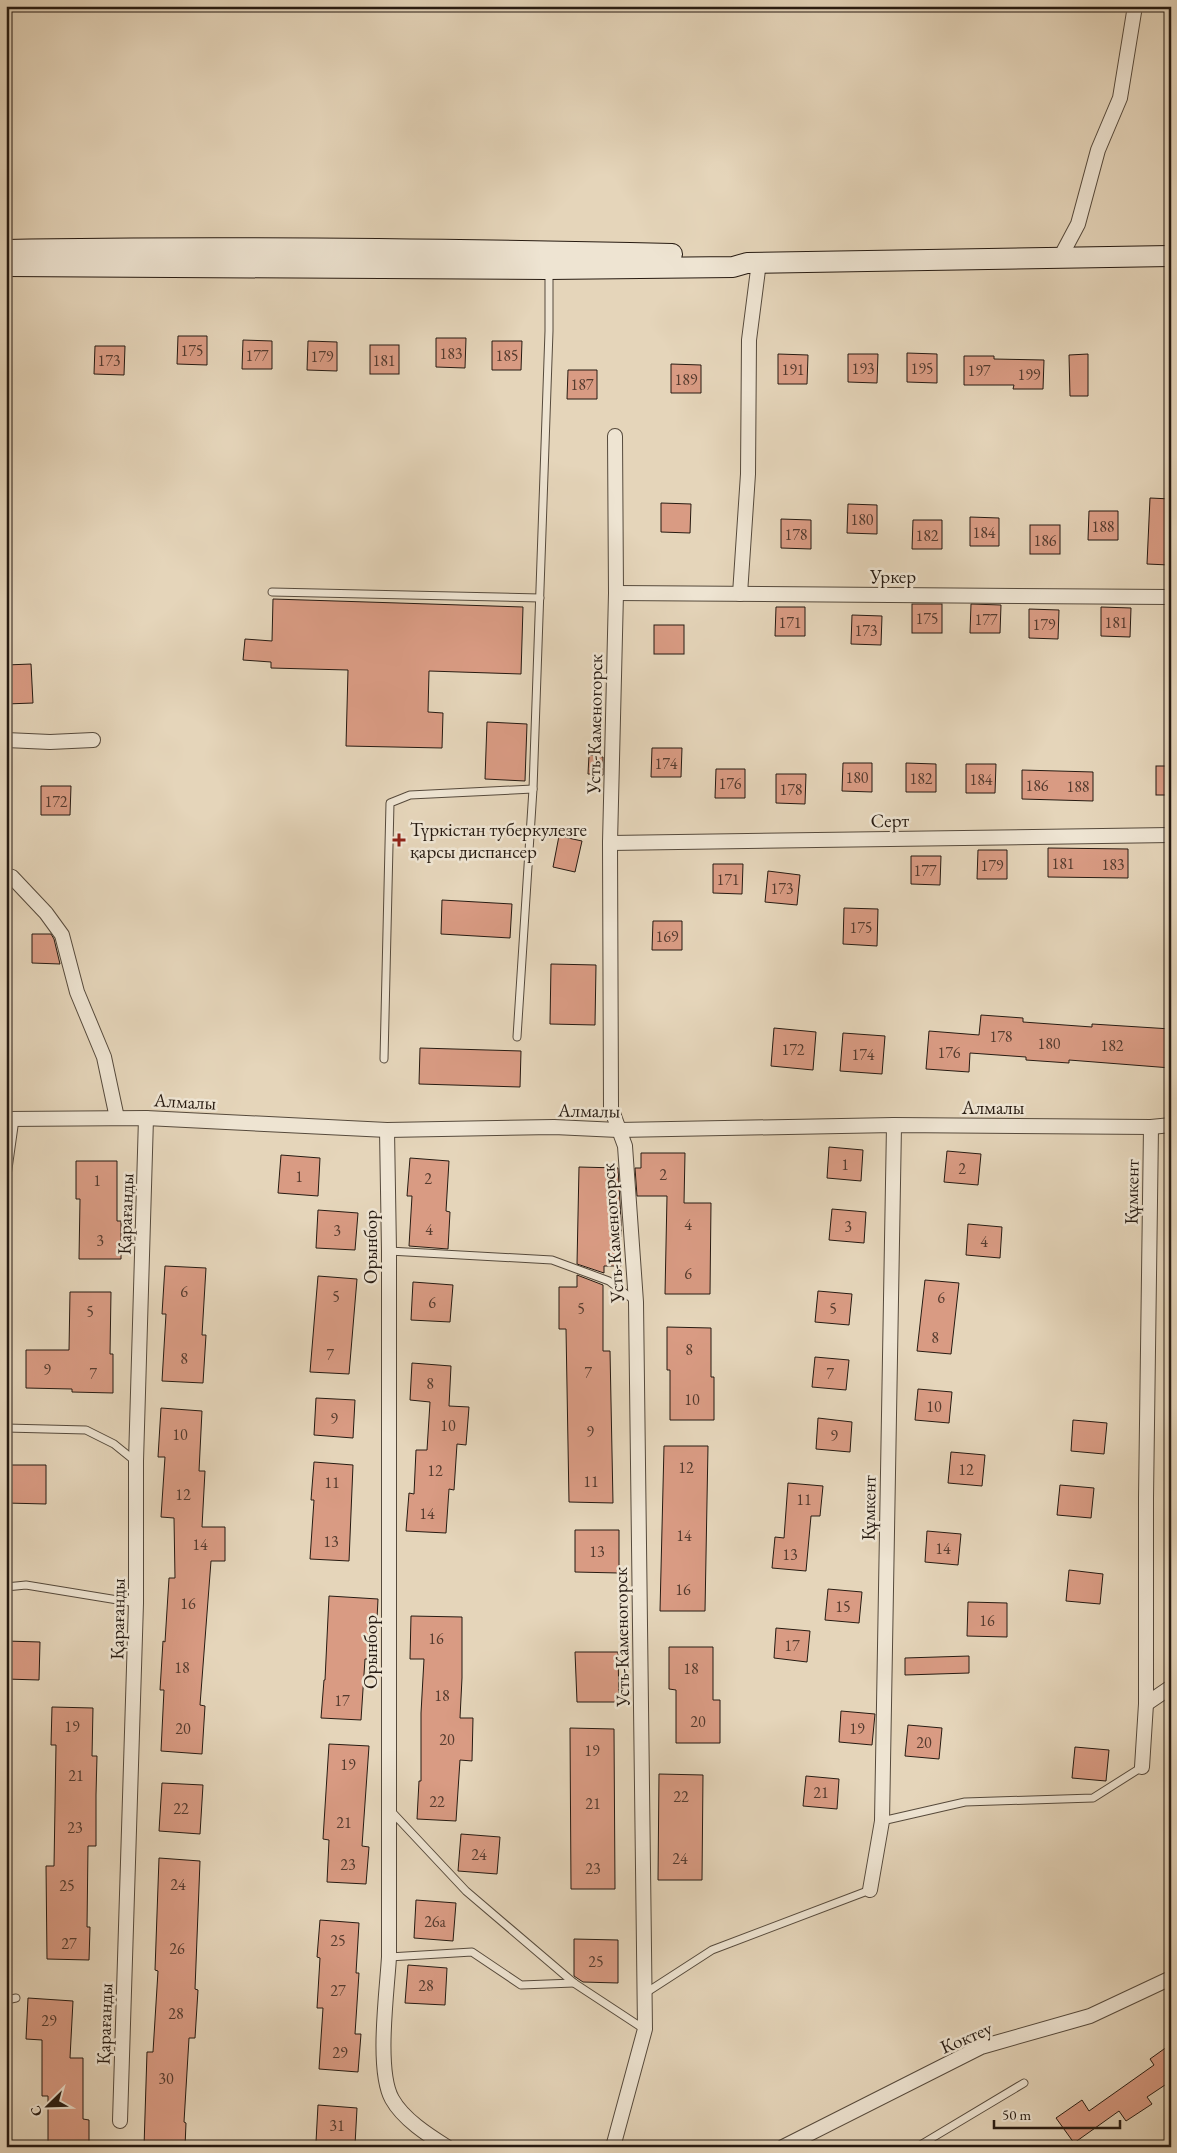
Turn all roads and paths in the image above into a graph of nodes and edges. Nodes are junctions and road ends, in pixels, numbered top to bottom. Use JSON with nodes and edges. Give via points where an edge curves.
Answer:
{"nodes":[{"id":1,"x":1135,"y":6,"type":"edge"},
{"id":2,"x":6,"y":250,"type":"edge"},
{"id":3,"x":1061,"y":256,"type":"junction"},
{"id":4,"x":1171,"y":256,"type":"edge"},
{"id":5,"x":124,"y":258,"type":"junction"},
{"id":6,"x":753,"y":262,"type":"junction"},
{"id":7,"x":6,"y":266,"type":"edge"},
{"id":8,"x":548,"y":269,"type":"junction"},
{"id":9,"x":615,"y":436,"type":"dead end"},
{"id":10,"x":272,"y":592,"type":"dead end"},
{"id":11,"x":616,"y":593,"type":"junction"},
{"id":12,"x":740,"y":594,"type":"junction"},
{"id":13,"x":1171,"y":597,"type":"edge"},
{"id":14,"x":540,"y":598,"type":"junction"},
{"id":15,"x":6,"y":740,"type":"edge"},
{"id":16,"x":93,"y":740,"type":"dead end"},
{"id":17,"x":533,"y":789,"type":"junction"},
{"id":18,"x":1171,"y":835,"type":"edge"},
{"id":19,"x":610,"y":843,"type":"junction"},
{"id":20,"x":6,"y":875,"type":"edge"},
{"id":21,"x":517,"y":1037,"type":"dead end"},
{"id":22,"x":384,"y":1060,"type":"dead end"},
{"id":23,"x":117,"y":1118,"type":"junction"},
{"id":24,"x":146,"y":1118,"type":"junction"},
{"id":25,"x":11,"y":1119,"type":"edge"},
{"id":26,"x":894,"y":1125,"type":"junction"},
{"id":27,"x":1171,"y":1125,"type":"edge"},
{"id":28,"x":1151,"y":1127,"type":"junction"},
{"id":29,"x":387,"y":1130,"type":"junction"},
{"id":30,"x":618,"y":1130,"type":"junction"},
{"id":31,"x":6,"y":1183,"type":"edge"},
{"id":32,"x":389,"y":1251,"type":"junction"},
{"id":33,"x":636,"y":1302,"type":"junction"},
{"id":34,"x":6,"y":1428,"type":"edge"},
{"id":35,"x":136,"y":1461,"type":"junction"},
{"id":36,"x":6,"y":1587,"type":"edge"},
{"id":37,"x":136,"y":1603,"type":"junction"},
{"id":38,"x":1171,"y":1687,"type":"edge"},
{"id":39,"x":1146,"y":1704,"type":"junction"},
{"id":40,"x":1142,"y":1768,"type":"joint"},
{"id":41,"x":389,"y":1808,"type":"junction"},
{"id":42,"x":882,"y":1821,"type":"junction"},
{"id":43,"x":870,"y":1890,"type":"joint"},
{"id":44,"x":388,"y":1957,"type":"junction"},
{"id":45,"x":1171,"y":1978,"type":"edge"},
{"id":46,"x":574,"y":1983,"type":"junction"},
{"id":47,"x":644,"y":1994,"type":"junction"},
{"id":48,"x":16,"y":1998,"type":"dead end"},
{"id":49,"x":6,"y":2000,"type":"edge"},
{"id":50,"x":645,"y":2029,"type":"junction"},
{"id":51,"x":1024,"y":2082,"type":"dead end"},
{"id":52,"x":120,"y":2121,"type":"dead end"},
{"id":53,"x":447,"y":2147,"type":"edge"},
{"id":54,"x":612,"y":2147,"type":"edge"},
{"id":55,"x":783,"y":2147,"type":"edge"},
{"id":56,"x":917,"y":2147,"type":"edge"}],
"edges":[{"from":1,"to":3,"type":"street","via":[[1120,98],[1098,150],[1078,224]]},
{"from":2,"to":5,"type":"main road"},
{"from":3,"to":4,"type":"main road"},
{"from":3,"to":6,"type":"main road"},
{"from":5,"to":6,"type":"main road","via":[[545,251],[735,256]]},
{"from":5,"to":7,"type":"main road"},
{"from":5,"to":8,"type":"main road"},
{"from":6,"to":8,"type":"main road","via":[[733,267]]},
{"from":6,"to":12,"type":"street","via":[[748,474]]},
{"from":8,"to":14,"type":"lane","via":[[549,331]]},
{"from":9,"to":11,"type":"street","name":"Усть-Каменогорск"},
{"from":10,"to":14,"type":"lane"},
{"from":11,"to":12,"type":"street","name":"Уркер"},
{"from":11,"to":19,"type":"street","name":"Усть-Каменогорск"},
{"from":12,"to":13,"type":"street","name":"Уркер"},
{"from":14,"to":17,"type":"lane"},
{"from":15,"to":16,"type":"street"},
{"from":17,"to":21,"type":"lane"},
{"from":17,"to":22,"type":"lane","via":[[410,795],[390,803]]},
{"from":18,"to":19,"type":"street","name":"Серт"},
{"from":19,"to":30,"type":"street","name":"Усть-Каменогорск","via":[[611,1108]]},
{"from":20,"to":23,"type":"street","via":[[12,877],[62,934],[77,992],[104,1057]]},
{"from":23,"to":24,"type":"street","name":"Алмалы"},
{"from":23,"to":25,"type":"street","name":"Алмалы"},
{"from":24,"to":29,"type":"street","name":"Алмалы"},
{"from":24,"to":35,"type":"street","name":"Қарағанды"},
{"from":25,"to":31,"type":"lane"},
{"from":26,"to":28,"type":"street","name":"Алмалы"},
{"from":26,"to":30,"type":"street","name":"Алмалы"},
{"from":26,"to":42,"type":"street","name":"Құмкент"},
{"from":27,"to":28,"type":"street","name":"Алмалы"},
{"from":28,"to":39,"type":"street","name":"Құмкент"},
{"from":29,"to":30,"type":"street","name":"Алмалы","via":[[554,1127]]},
{"from":29,"to":32,"type":"street","name":"Орынбор"},
{"from":30,"to":33,"type":"street","name":"Усть-Каменогорск","via":[[625,1146]]},
{"from":32,"to":33,"type":"lane","via":[[552,1260],[609,1281]]},
{"from":32,"to":41,"type":"street","name":"Орынбор"},
{"from":33,"to":47,"type":"street","name":"Усть-Каменогорск"},
{"from":34,"to":35,"type":"lane","via":[[86,1430],[114,1444]]},
{"from":35,"to":37,"type":"street","name":"Қарағанды"},
{"from":36,"to":37,"type":"lane","via":[[26,1585]]},
{"from":37,"to":52,"type":"street","name":"Қарағанды"},
{"from":38,"to":39,"type":"street"},
{"from":39,"to":40,"type":"street","name":"Құмкент"},
{"from":40,"to":42,"type":"lane","via":[[1093,1798],[965,1802]]},
{"from":41,"to":44,"type":"street","name":"Орынбор"},
{"from":41,"to":46,"type":"lane","via":[[466,1891]]},
{"from":42,"to":43,"type":"street","name":"Құмкент"},
{"from":43,"to":47,"type":"lane","via":[[712,1950]]},
{"from":44,"to":46,"type":"lane","via":[[472,1952],[521,1985]]},
{"from":44,"to":53,"type":"street","name":"Орынбор","via":[[385,2081],[398,2107]]},
{"from":45,"to":55,"type":"street","name":"Коктеу","via":[[1090,2016],[981,2047]]},
{"from":46,"to":50,"type":"lane"},
{"from":47,"to":50,"type":"street","name":"Усть-Каменогорск"},
{"from":48,"to":49,"type":"lane"},
{"from":50,"to":54,"type":"street","name":"Усть-Каменогорск"},
{"from":51,"to":56,"type":"lane"}]}
